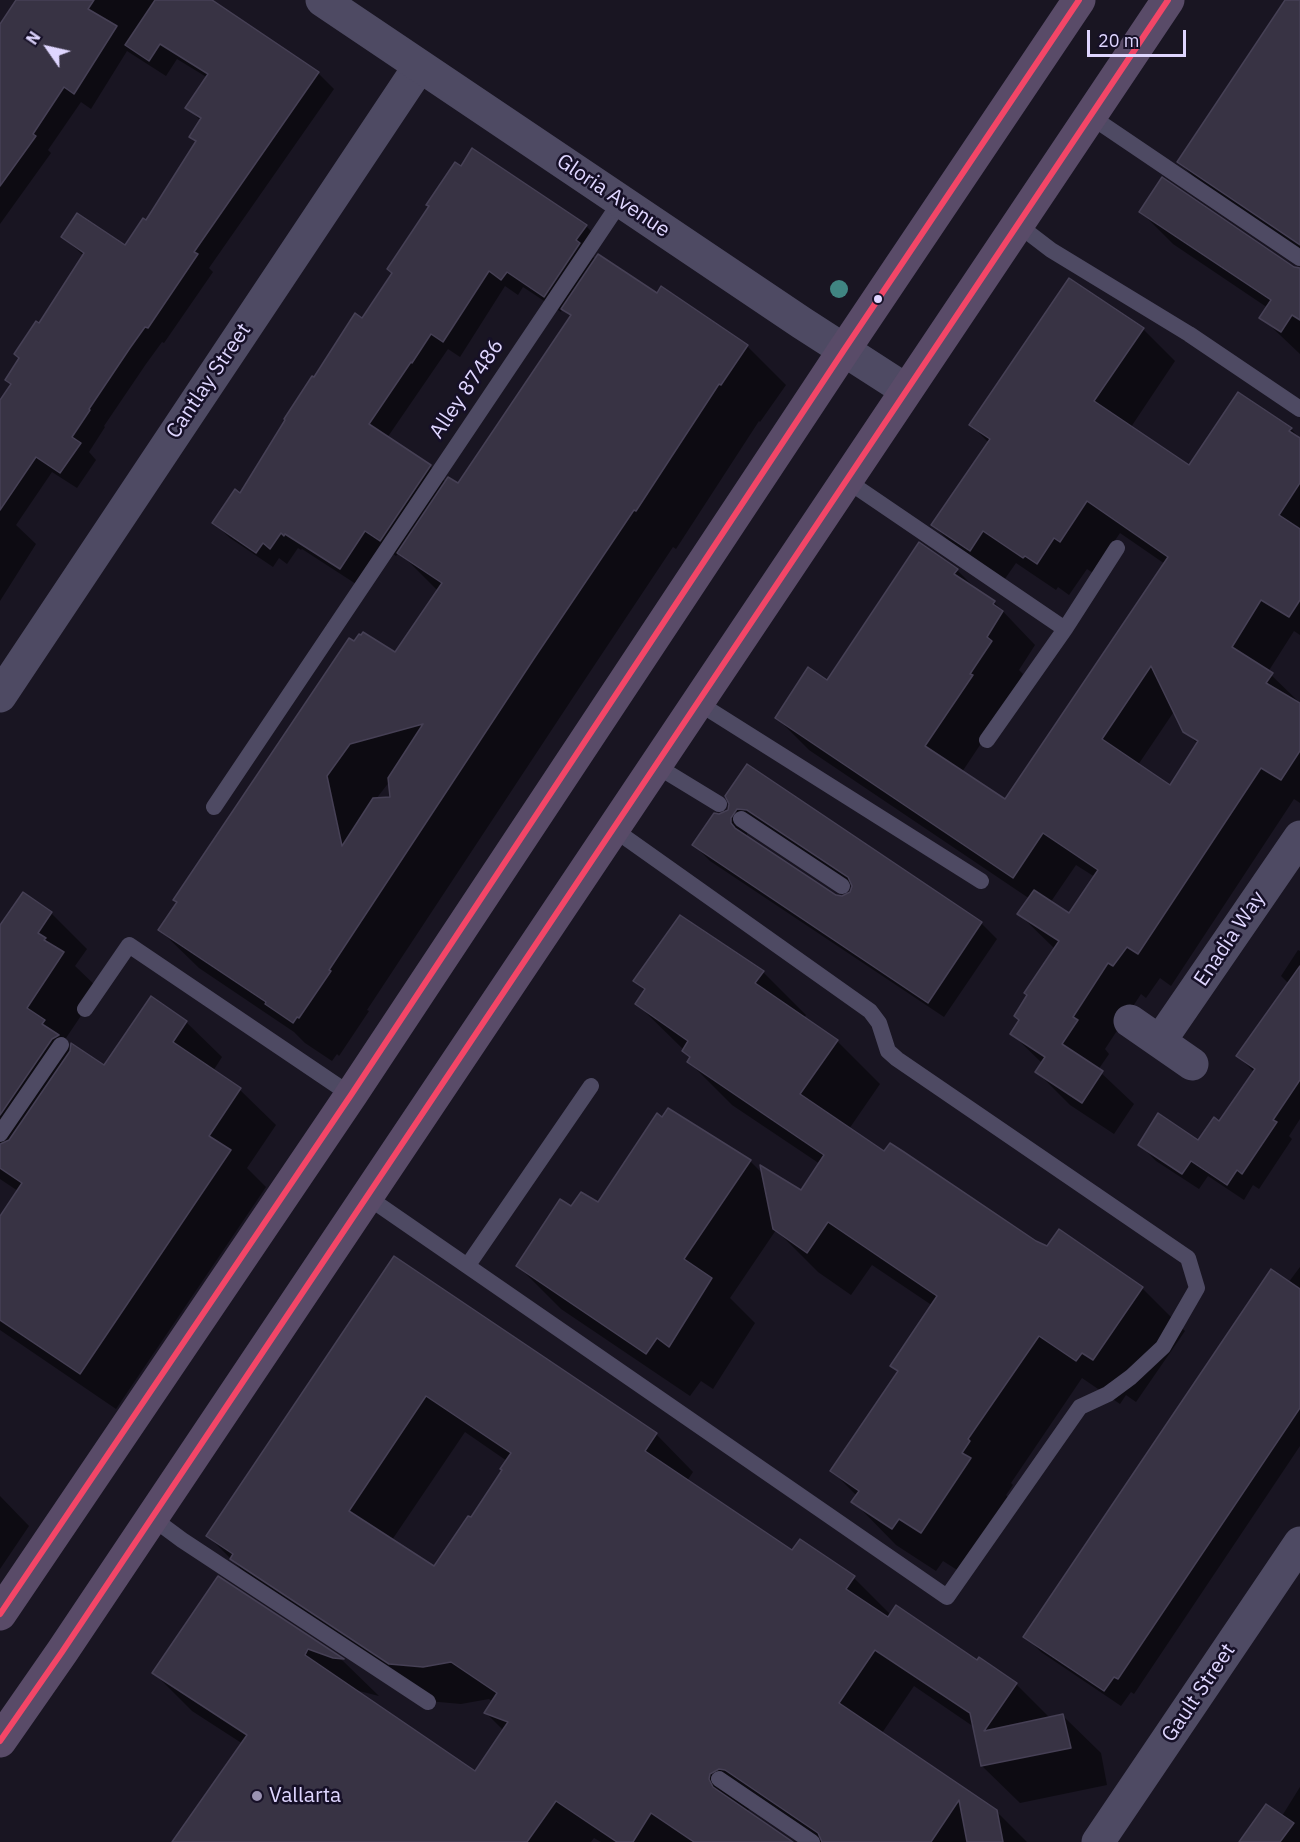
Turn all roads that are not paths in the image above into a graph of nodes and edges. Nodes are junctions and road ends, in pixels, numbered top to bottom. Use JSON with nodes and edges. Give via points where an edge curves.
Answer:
{"nodes":[{"id":1,"x":322,"y":0,"type":"edge"},
{"id":2,"x":1079,"y":0,"type":"edge"},
{"id":3,"x":1168,"y":0,"type":"edge"},
{"id":4,"x":419,"y":67,"type":"junction"},
{"id":5,"x":1090,"y":116,"type":"junction"},
{"id":6,"x":621,"y":201,"type":"junction"},
{"id":7,"x":1017,"y":224,"type":"junction"},
{"id":8,"x":1300,"y":258,"type":"edge"},
{"id":9,"x":844,"y":350,"type":"junction"},
{"id":10,"x":906,"y":390,"type":"junction"},
{"id":11,"x":1300,"y":409,"type":"edge"},
{"id":12,"x":846,"y":480,"type":"junction"},
{"id":13,"x":1117,"y":548,"type":"dead end"},
{"id":14,"x":1065,"y":629,"type":"junction"},
{"id":15,"x":0,"y":696,"type":"edge"},
{"id":16,"x":697,"y":702,"type":"junction"},
{"id":17,"x":987,"y":740,"type":"dead end"},
{"id":18,"x":655,"y":765,"type":"junction"},
{"id":19,"x":719,"y":804,"type":"dead end"},
{"id":20,"x":213,"y":807,"type":"dead end"},
{"id":21,"x":741,"y":819,"type":"dead end"},
{"id":22,"x":612,"y":828,"type":"junction"},
{"id":23,"x":1300,"y":837,"type":"edge"},
{"id":24,"x":981,"y":881,"type":"dead end"},
{"id":25,"x":842,"y":886,"type":"dead end"},
{"id":26,"x":85,"y":1009,"type":"dead end"},
{"id":27,"x":1130,"y":1020,"type":"dead end"},
{"id":28,"x":1160,"y":1041,"type":"junction"},
{"id":29,"x":61,"y":1045,"type":"dead end"},
{"id":30,"x":1192,"y":1064,"type":"dead end"},
{"id":31,"x":591,"y":1086,"type":"dead end"},
{"id":32,"x":351,"y":1095,"type":"junction"},
{"id":33,"x":0,"y":1134,"type":"edge"},
{"id":34,"x":366,"y":1196,"type":"junction"},
{"id":35,"x":468,"y":1265,"type":"junction"},
{"id":36,"x":151,"y":1517,"type":"junction"},
{"id":37,"x":1300,"y":1543,"type":"edge"},
{"id":38,"x":0,"y":1614,"type":"edge"},
{"id":39,"x":428,"y":1702,"type":"dead end"},
{"id":40,"x":0,"y":1741,"type":"edge"},
{"id":41,"x":719,"y":1779,"type":"dead end"},
{"id":42,"x":812,"y":1842,"type":"edge"},
{"id":43,"x":1098,"y":1842,"type":"edge"}],
"edges":[{"from":1,"to":4,"type":"street","name":"Gloria Avenue"},
{"from":2,"to":9,"type":"main road"},
{"from":3,"to":5,"type":"main road"},
{"from":4,"to":6,"type":"street","name":"Gloria Avenue"},
{"from":4,"to":15,"type":"street","name":"Cantlay Street"},
{"from":5,"to":7,"type":"main road"},
{"from":5,"to":8,"type":"lane"},
{"from":6,"to":9,"type":"street","name":"Gloria Avenue"},
{"from":6,"to":20,"type":"lane","name":"Alley 87486"},
{"from":7,"to":10,"type":"main road"},
{"from":7,"to":11,"type":"lane","via":[[1051,250],[1189,334]]},
{"from":9,"to":10,"type":"street","name":"Gloria Avenue"},
{"from":9,"to":32,"type":"main road"},
{"from":10,"to":12,"type":"main road"},
{"from":12,"to":14,"type":"lane"},
{"from":12,"to":16,"type":"main road"},
{"from":13,"to":14,"type":"lane"},
{"from":14,"to":17,"type":"lane"},
{"from":16,"to":18,"type":"main road"},
{"from":16,"to":24,"type":"lane"},
{"from":18,"to":19,"type":"lane"},
{"from":18,"to":22,"type":"main road"},
{"from":21,"to":25,"type":"lane"},
{"from":22,"to":34,"type":"main road"},
{"from":22,"to":35,"type":"lane","via":[[870,1011],[879,1023],[888,1052],[897,1059],[1188,1258],[1197,1287],[1163,1347],[1108,1394],[1080,1407],[947,1597]]},
{"from":23,"to":28,"type":"street","name":"Enadia Way"},
{"from":26,"to":32,"type":"lane","via":[[129,945]]},
{"from":27,"to":28,"type":"street"},
{"from":28,"to":30,"type":"street"},
{"from":29,"to":33,"type":"lane"},
{"from":31,"to":35,"type":"lane"},
{"from":32,"to":38,"type":"main road"},
{"from":34,"to":35,"type":"lane"},
{"from":34,"to":36,"type":"main road"},
{"from":36,"to":39,"type":"lane"},
{"from":36,"to":40,"type":"main road"},
{"from":37,"to":43,"type":"street","name":"Gault Street"},
{"from":41,"to":42,"type":"lane"}]}
